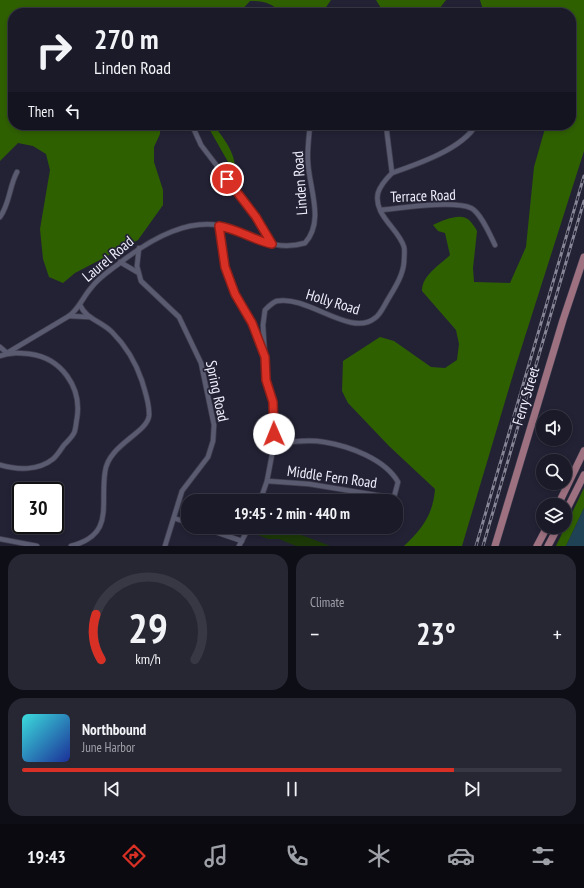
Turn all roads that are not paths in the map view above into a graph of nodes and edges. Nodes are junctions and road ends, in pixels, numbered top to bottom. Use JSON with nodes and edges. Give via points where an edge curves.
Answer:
{"nodes":[{"id":1,"x":194,"y":130,"type":"edge"},
{"id":2,"x":310,"y":130,"type":"edge"},
{"id":3,"x":387,"y":130,"type":"edge"},
{"id":4,"x":472,"y":130,"type":"edge"},
{"id":5,"x":17,"y":172,"type":"dead end"},
{"id":6,"x":392,"y":173,"type":"junction"},
{"id":7,"x":380,"y":210,"type":"junction"},
{"id":8,"x":0,"y":217,"type":"edge"},
{"id":9,"x":219,"y":226,"type":"junction"},
{"id":10,"x":272,"y":244,"type":"junction"},
{"id":11,"x":495,"y":245,"type":"dead end"},
{"id":12,"x":139,"y":248,"type":"junction"},
{"id":13,"x":584,"y":256,"type":"edge"},
{"id":14,"x":120,"y":262,"type":"junction"},
{"id":15,"x":138,"y":273,"type":"junction"},
{"id":16,"x":80,"y":305,"type":"junction"},
{"id":17,"x":69,"y":316,"type":"junction"},
{"id":18,"x":90,"y":318,"type":"junction"},
{"id":19,"x":0,"y":347,"type":"edge"},
{"id":20,"x":7,"y":353,"type":"junction"},
{"id":21,"x":0,"y":356,"type":"edge"},
{"id":22,"x":265,"y":357,"type":"junction"},
{"id":23,"x":274,"y":444,"type":"junction"},
{"id":24,"x":584,"y":451,"type":"edge"},
{"id":25,"x":0,"y":465,"type":"edge"},
{"id":26,"x":584,"y":475,"type":"edge"},
{"id":27,"x":267,"y":481,"type":"junction"},
{"id":28,"x":262,"y":494,"type":"edge"},
{"id":29,"x":362,"y":494,"type":"edge"},
{"id":30,"x":395,"y":494,"type":"edge"},
{"id":31,"x":561,"y":498,"type":"edge"},
{"id":32,"x":572,"y":499,"type":"edge"},
{"id":33,"x":174,"y":518,"type":"junction"},
{"id":34,"x":181,"y":520,"type":"edge"},
{"id":35,"x":222,"y":534,"type":"edge"},
{"id":36,"x":246,"y":534,"type":"edge"},
{"id":37,"x":544,"y":534,"type":"edge"},
{"id":38,"x":554,"y":534,"type":"edge"},
{"id":39,"x":0,"y":539,"type":"edge"},
{"id":40,"x":242,"y":541,"type":"junction"},
{"id":41,"x":37,"y":546,"type":"edge"},
{"id":42,"x":71,"y":546,"type":"edge"},
{"id":43,"x":165,"y":546,"type":"edge"},
{"id":44,"x":239,"y":546,"type":"edge"},
{"id":45,"x":495,"y":546,"type":"edge"},
{"id":46,"x":538,"y":546,"type":"edge"},
{"id":47,"x":548,"y":546,"type":"edge"}],
"edges":[{"from":1,"to":10,"type":"street","via":[[201,145],[256,217]]},
{"from":2,"to":10,"type":"street","name":"Linden Road","via":[[308,162],[315,211],[313,232],[301,245],[284,247]]},
{"from":3,"to":6,"type":"street"},
{"from":4,"to":6,"type":"street","via":[[448,149]]},
{"from":5,"to":8,"type":"street","via":[[6,209]]},
{"from":6,"to":7,"type":"street","via":[[378,192]]},
{"from":7,"to":11,"type":"street","name":"Terrace Road","via":[[451,205],[472,208]]},
{"from":7,"to":22,"type":"street","name":"Holly Road","via":[[404,246],[404,262],[400,276],[376,318],[357,324],[311,306],[276,302],[265,310]]},
{"from":9,"to":10,"type":"street","name":"Linden Road"},
{"from":9,"to":12,"type":"street","name":"Laurel Road","via":[[195,225],[159,237]]},
{"from":9,"to":22,"type":"street","via":[[225,267]]},
{"from":12,"to":14,"type":"street","name":"Laurel Road"},
{"from":12,"to":15,"type":"street"},
{"from":13,"to":45,"type":"main road","name":"Ferry Street"},
{"from":14,"to":15,"type":"street","name":"Spring Road"},
{"from":14,"to":16,"type":"street","name":"Laurel Road","via":[[91,287]]},
{"from":15,"to":33,"type":"street","name":"Spring Road","via":[[144,284],[179,317],[193,345],[201,364],[214,425],[208,457],[182,491]]},
{"from":16,"to":17,"type":"street","name":"Laurel Road"},
{"from":16,"to":18,"type":"street"},
{"from":17,"to":18,"type":"street"},
{"from":17,"to":20,"type":"street","name":"Laurel Road"},
{"from":18,"to":42,"type":"street","via":[[111,331],[130,355],[148,400],[149,418],[110,456],[105,472],[104,518],[95,534],[80,544]]},
{"from":19,"to":20,"type":"street"},
{"from":20,"to":21,"type":"street","name":"Laurel Road"},
{"from":20,"to":25,"type":"street","via":[[40,355],[51,361],[64,371],[72,382],[79,407],[75,432],[53,459],[29,468]]},
{"from":22,"to":23,"type":"street","via":[[266,380],[273,402]]},
{"from":23,"to":27,"type":"street"},
{"from":23,"to":30,"type":"street","via":[[323,442],[369,457],[393,474],[398,482]]},
{"from":24,"to":31,"type":"main road"},
{"from":26,"to":32,"type":"main road"},
{"from":27,"to":28,"type":"street"},
{"from":27,"to":29,"type":"street","name":"Middle Fern Road","via":[[309,484]]},
{"from":33,"to":34,"type":"street"},
{"from":33,"to":43,"type":"street","name":"Spring Road"},
{"from":35,"to":40,"type":"street"},
{"from":36,"to":40,"type":"street"},
{"from":37,"to":46,"type":"main road"},
{"from":38,"to":47,"type":"main road"},
{"from":39,"to":41,"type":"street"},
{"from":40,"to":44,"type":"street"}]}
